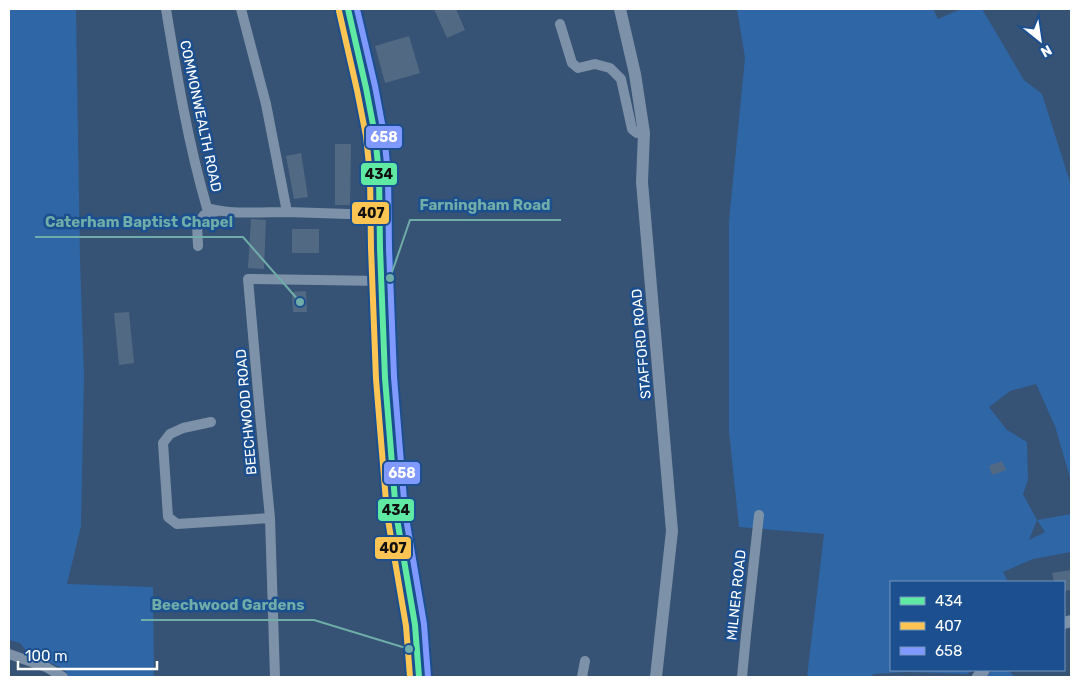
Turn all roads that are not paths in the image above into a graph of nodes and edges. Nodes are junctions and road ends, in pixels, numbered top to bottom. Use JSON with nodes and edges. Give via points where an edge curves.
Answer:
{"nodes":[{"id":1,"x":166,"y":9,"type":"edge"},
{"id":2,"x":241,"y":9,"type":"edge"},
{"id":3,"x":348,"y":9,"type":"edge"},
{"id":4,"x":620,"y":9,"type":"edge"},
{"id":5,"x":560,"y":24,"type":"dead end"},
{"id":6,"x":644,"y":133,"type":"junction"},
{"id":7,"x":218,"y":211,"type":"junction"},
{"id":8,"x":287,"y":212,"type":"junction"},
{"id":9,"x":380,"y":215,"type":"junction"},
{"id":10,"x":198,"y":246,"type":"dead end"},
{"id":11,"x":381,"y":281,"type":"junction"},
{"id":12,"x":211,"y":422,"type":"dead end"},
{"id":13,"x":759,"y":515,"type":"dead end"},
{"id":14,"x":270,"y":518,"type":"junction"},
{"id":15,"x":9,"y":654,"type":"edge"},
{"id":16,"x":585,"y":661,"type":"dead end"},
{"id":17,"x":63,"y":677,"type":"edge"},
{"id":18,"x":275,"y":677,"type":"edge"},
{"id":19,"x":419,"y":677,"type":"edge"},
{"id":20,"x":582,"y":677,"type":"edge"},
{"id":21,"x":656,"y":677,"type":"edge"},
{"id":22,"x":742,"y":677,"type":"edge"}],
"edges":[{"from":1,"to":7,"type":"street","name":"COMMONWEALTH ROAD","via":[[196,171],[207,208]]},
{"from":2,"to":8,"type":"street","via":[[266,104]]},
{"from":3,"to":9,"type":"main road","via":[[375,135]]},
{"from":4,"to":6,"type":"street","name":"STAFFORD ROAD"},
{"from":5,"to":6,"type":"street","via":[[572,62],[578,68],[595,64],[610,68],[621,79],[632,129]]},
{"from":6,"to":21,"type":"street","name":"STAFFORD ROAD","via":[[642,182],[672,531]]},
{"from":7,"to":8,"type":"street","name":"COMMONWEALTH ROAD"},
{"from":7,"to":10,"type":"street","via":[[204,215],[197,224]]},
{"from":8,"to":9,"type":"street","name":"COMMONWEALTH ROAD"},
{"from":9,"to":11,"type":"main road"},
{"from":11,"to":14,"type":"street","name":"BEECHWOOD ROAD","via":[[248,279]]},
{"from":11,"to":19,"type":"main road","via":[[396,513],[415,625]]},
{"from":12,"to":14,"type":"street","via":[[182,428],[170,434],[163,443],[168,517],[177,524]]},
{"from":13,"to":22,"type":"street","name":"MILNER ROAD"},
{"from":14,"to":18,"type":"street","name":"BEECHWOOD ROAD"},
{"from":15,"to":17,"type":"street","via":[[46,666]]},
{"from":16,"to":20,"type":"street"}]}
